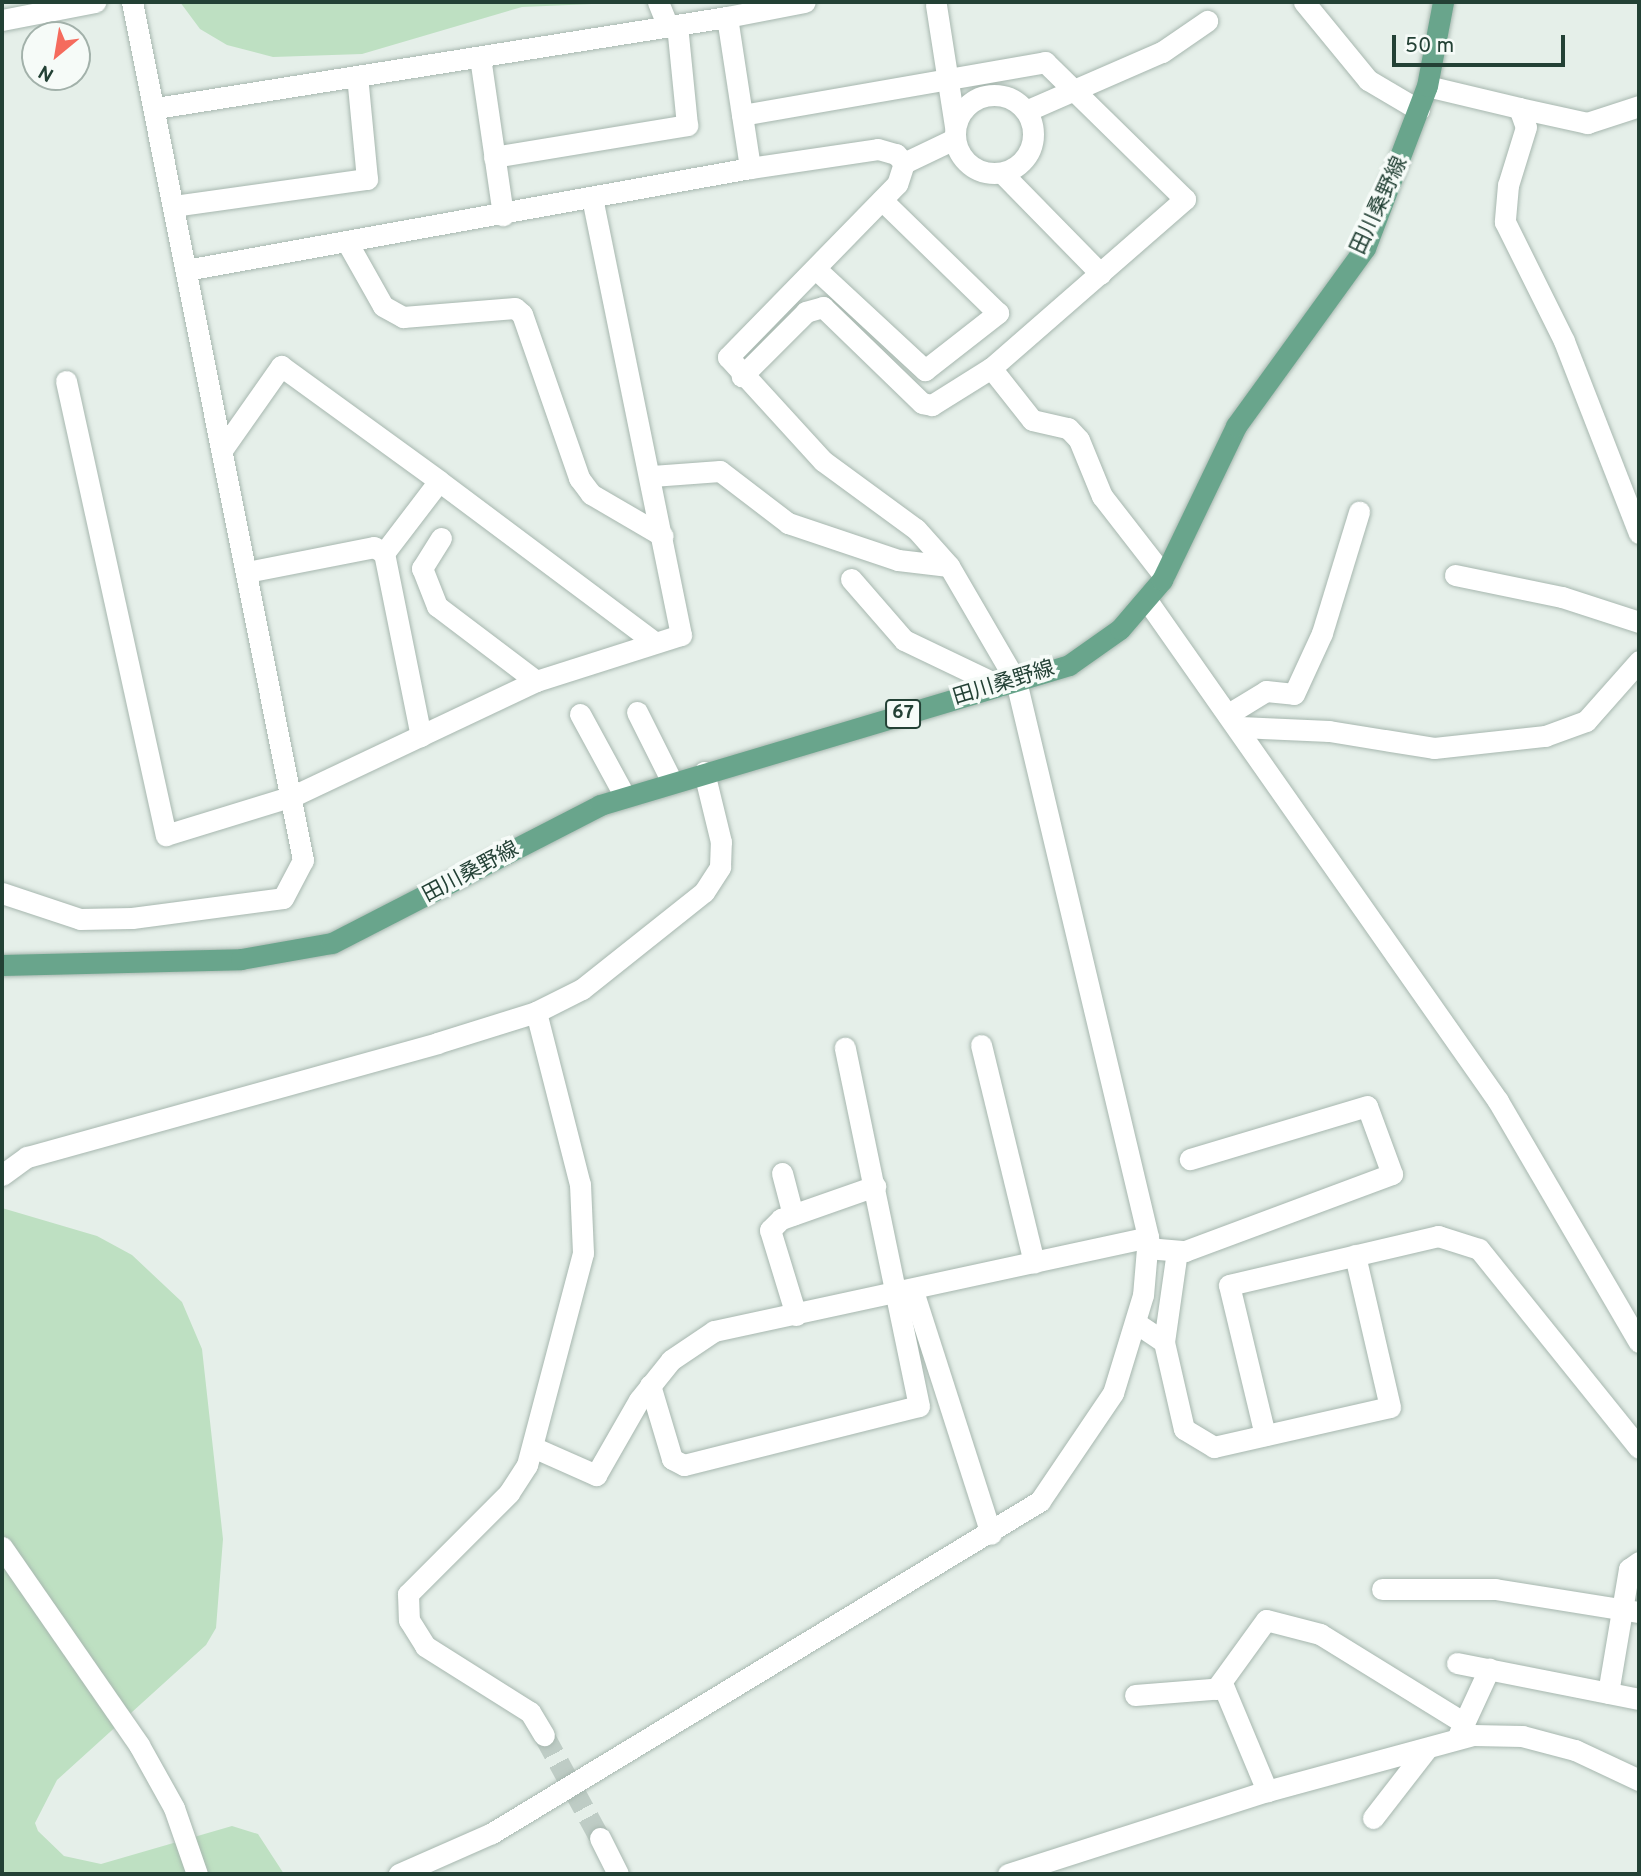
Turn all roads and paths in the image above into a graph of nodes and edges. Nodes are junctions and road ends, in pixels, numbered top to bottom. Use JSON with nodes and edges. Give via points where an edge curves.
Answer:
{"nodes":[{"id":1,"x":95,"y":2,"type":"edge"},
{"id":2,"x":132,"y":2,"type":"edge"},
{"id":3,"x":658,"y":2,"type":"edge"},
{"id":4,"x":806,"y":2,"type":"edge"},
{"id":5,"x":1304,"y":2,"type":"edge"},
{"id":6,"x":1443,"y":2,"type":"edge"},
{"id":7,"x":936,"y":5,"type":"dead end"},
{"id":8,"x":749,"y":7,"type":"edge"},
{"id":9,"x":727,"y":17,"type":"junction"},
{"id":10,"x":2,"y":20,"type":"edge"},
{"id":11,"x":1207,"y":21,"type":"dead end"},
{"id":12,"x":673,"y":26,"type":"junction"},
{"id":13,"x":480,"y":57,"type":"junction"},
{"id":14,"x":357,"y":76,"type":"junction"},
{"id":15,"x":947,"y":79,"type":"junction"},
{"id":16,"x":1427,"y":86,"type":"junction"},
{"id":17,"x":1074,"y":91,"type":"junction"},
{"id":18,"x":1639,"y":106,"type":"edge"},
{"id":19,"x":156,"y":108,"type":"junction"},
{"id":20,"x":1519,"y":108,"type":"junction"},
{"id":21,"x":1419,"y":110,"type":"junction"},
{"id":22,"x":1026,"y":111,"type":"junction"},
{"id":23,"x":742,"y":115,"type":"junction"},
{"id":24,"x":955,"y":132,"type":"junction"},
{"id":25,"x":494,"y":157,"type":"junction"},
{"id":26,"x":904,"y":163,"type":"junction"},
{"id":27,"x":750,"y":169,"type":"junction"},
{"id":28,"x":1002,"y":173,"type":"junction"},
{"id":29,"x":592,"y":199,"type":"junction"},
{"id":30,"x":881,"y":200,"type":"junction"},
{"id":31,"x":174,"y":206,"type":"junction"},
{"id":32,"x":503,"y":215,"type":"junction"},
{"id":33,"x":347,"y":242,"type":"junction"},
{"id":34,"x":186,"y":271,"type":"junction"},
{"id":35,"x":818,"y":271,"type":"junction"},
{"id":36,"x":1101,"y":274,"type":"junction"},
{"id":37,"x":991,"y":368,"type":"junction"},
{"id":38,"x":742,"y":376,"type":"junction"},
{"id":39,"x":66,"y":382,"type":"dead end"},
{"id":40,"x":222,"y":450,"type":"junction"},
{"id":41,"x":652,"y":476,"type":"junction"},
{"id":42,"x":439,"y":481,"type":"junction"},
{"id":43,"x":1359,"y":512,"type":"dead end"},
{"id":44,"x":1639,"y":533,"type":"edge"},
{"id":45,"x":663,"y":536,"type":"junction"},
{"id":46,"x":440,"y":538,"type":"dead end"},
{"id":47,"x":384,"y":553,"type":"junction"},
{"id":48,"x":949,"y":566,"type":"junction"},
{"id":49,"x":247,"y":572,"type":"junction"},
{"id":50,"x":1455,"y":575,"type":"dead end"},
{"id":51,"x":1164,"y":576,"type":"junction"},
{"id":52,"x":851,"y":579,"type":"dead end"},
{"id":53,"x":1146,"y":599,"type":"junction"},
{"id":54,"x":1639,"y":621,"type":"edge"},
{"id":55,"x":654,"y":642,"type":"junction"},
{"id":56,"x":1639,"y":661,"type":"edge"},
{"id":57,"x":536,"y":681,"type":"junction"},
{"id":58,"x":1008,"y":684,"type":"junction"},
{"id":59,"x":637,"y":712,"type":"dead end"},
{"id":60,"x":580,"y":713,"type":"dead end"},
{"id":61,"x":1235,"y":720,"type":"junction"},
{"id":62,"x":422,"y":736,"type":"junction"},
{"id":63,"x":705,"y":772,"type":"junction"},
{"id":64,"x":672,"y":782,"type":"junction"},
{"id":65,"x":293,"y":796,"type":"junction"},
{"id":66,"x":625,"y":797,"type":"junction"},
{"id":67,"x":2,"y":893,"type":"edge"},
{"id":68,"x":2,"y":965,"type":"edge"},
{"id":69,"x":537,"y":1012,"type":"junction"},
{"id":70,"x":981,"y":1045,"type":"dead end"},
{"id":71,"x":845,"y":1048,"type":"dead end"},
{"id":72,"x":1191,"y":1159,"type":"dead end"},
{"id":73,"x":782,"y":1173,"type":"dead end"},
{"id":74,"x":2,"y":1175,"type":"edge"},
{"id":75,"x":875,"y":1186,"type":"junction"},
{"id":76,"x":793,"y":1215,"type":"junction"},
{"id":77,"x":1147,"y":1243,"type":"junction"},
{"id":78,"x":1177,"y":1251,"type":"junction"},
{"id":79,"x":1355,"y":1255,"type":"junction"},
{"id":80,"x":1034,"y":1263,"type":"junction"},
{"id":81,"x":906,"y":1293,"type":"junction"},
{"id":82,"x":796,"y":1315,"type":"junction"},
{"id":83,"x":1136,"y":1323,"type":"junction"},
{"id":84,"x":1164,"y":1342,"type":"junction"},
{"id":85,"x":1639,"y":1342,"type":"edge"},
{"id":86,"x":650,"y":1385,"type":"junction"},
{"id":87,"x":1265,"y":1435,"type":"junction"},
{"id":88,"x":535,"y":1448,"type":"junction"},
{"id":89,"x":1639,"y":1448,"type":"edge"},
{"id":90,"x":990,"y":1534,"type":"junction"},
{"id":91,"x":2,"y":1546,"type":"edge"},
{"id":92,"x":1639,"y":1562,"type":"edge"},
{"id":93,"x":1381,"y":1589,"type":"dead end"},
{"id":94,"x":1632,"y":1611,"type":"edge"},
{"id":95,"x":1457,"y":1663,"type":"dead end"},
{"id":96,"x":1489,"y":1669,"type":"junction"},
{"id":97,"x":1216,"y":1689,"type":"junction"},
{"id":98,"x":1608,"y":1693,"type":"junction"},
{"id":99,"x":1135,"y":1695,"type":"dead end"},
{"id":100,"x":1639,"y":1699,"type":"edge"},
{"id":101,"x":1460,"y":1731,"type":"junction"},
{"id":102,"x":544,"y":1735,"type":"tunnel mouth"},
{"id":103,"x":1425,"y":1751,"type":"junction"},
{"id":104,"x":1639,"y":1780,"type":"edge"},
{"id":105,"x":1267,"y":1790,"type":"junction"},
{"id":106,"x":1373,"y":1818,"type":"dead end"},
{"id":107,"x":600,"y":1838,"type":"tunnel mouth"},
{"id":108,"x":197,"y":1874,"type":"edge"},
{"id":109,"x":399,"y":1874,"type":"edge"},
{"id":110,"x":618,"y":1874,"type":"edge"},
{"id":111,"x":1008,"y":1874,"type":"edge"}],
"edges":[{"from":1,"to":10,"type":"street"},
{"from":2,"to":19,"type":"street"},
{"from":3,"to":12,"type":"street"},
{"from":4,"to":8,"type":"street"},
{"from":5,"to":21,"type":"street","via":[[1368,80]]},
{"from":6,"to":16,"type":"main road","name":"田川桑野線","number":"67"},
{"from":7,"to":15,"type":"street"},
{"from":8,"to":9,"type":"street"},
{"from":9,"to":12,"type":"street"},
{"from":9,"to":23,"type":"street"},
{"from":11,"to":17,"type":"street","via":[[1162,52]]},
{"from":12,"to":13,"type":"street"},
{"from":12,"to":25,"type":"street","via":[[687,125]]},
{"from":13,"to":14,"type":"street"},
{"from":13,"to":25,"type":"street"},
{"from":14,"to":19,"type":"street"},
{"from":14,"to":31,"type":"street","via":[[367,179]]},
{"from":15,"to":17,"type":"street","via":[[1045,62]]},
{"from":15,"to":23,"type":"street"},
{"from":15,"to":24,"type":"street"},
{"from":16,"to":20,"type":"street"},
{"from":16,"to":21,"type":"main road","name":"田川桑野線","number":"67"},
{"from":17,"to":22,"type":"street"},
{"from":17,"to":36,"type":"street","via":[[1185,199]]},
{"from":18,"to":20,"type":"street","via":[[1587,123]]},
{"from":19,"to":31,"type":"street"},
{"from":20,"to":44,"type":"street","via":[[1526,127],[1506,222],[1564,341]]},
{"from":21,"to":51,"type":"main road","name":"田川桑野線","number":"67","via":[[1364,248],[1236,426]]},
{"from":22,"to":24,"type":"street","via":[[992,94],[968,103]]},
{"from":22,"to":28,"type":"street","via":[[1031,149]]},
{"from":23,"to":27,"type":"street"},
{"from":24,"to":26,"type":"street"},
{"from":24,"to":28,"type":"street","via":[[976,169]]},
{"from":25,"to":32,"type":"street"},
{"from":26,"to":27,"type":"street","via":[[878,149]]},
{"from":26,"to":30,"type":"street"},
{"from":27,"to":29,"type":"street"},
{"from":28,"to":36,"type":"street"},
{"from":29,"to":32,"type":"street"},
{"from":29,"to":41,"type":"street"},
{"from":30,"to":35,"type":"street"},
{"from":30,"to":35,"type":"street","via":[[998,313],[925,370]]},
{"from":31,"to":34,"type":"street"},
{"from":32,"to":33,"type":"street"},
{"from":33,"to":34,"type":"street"},
{"from":33,"to":45,"type":"street","via":[[383,306],[403,317],[515,308],[522,314],[579,478],[591,494]]},
{"from":34,"to":40,"type":"street"},
{"from":35,"to":38,"type":"street","via":[[729,357]]},
{"from":36,"to":37,"type":"street"},
{"from":37,"to":38,"type":"street","via":[[932,405],[922,403],[823,307],[806,312]]},
{"from":37,"to":51,"type":"street","via":[[1032,420],[1068,428],[1079,440],[1102,496]]},
{"from":38,"to":48,"type":"street","via":[[823,461],[916,529]]},
{"from":39,"to":65,"type":"street","via":[[166,835]]},
{"from":40,"to":42,"type":"street","via":[[281,366]]},
{"from":40,"to":49,"type":"street"},
{"from":41,"to":45,"type":"street"},
{"from":41,"to":48,"type":"street","via":[[720,471],[788,523],[898,560]]},
{"from":42,"to":47,"type":"street"},
{"from":42,"to":55,"type":"street"},
{"from":43,"to":61,"type":"street","via":[[1322,633],[1294,694],[1266,691]]},
{"from":45,"to":55,"type":"street","via":[[681,635]]},
{"from":46,"to":57,"type":"street","via":[[422,568],[437,606]]},
{"from":47,"to":49,"type":"street","via":[[374,547]]},
{"from":47,"to":62,"type":"street"},
{"from":48,"to":58,"type":"street"},
{"from":49,"to":65,"type":"street"},
{"from":50,"to":54,"type":"street"},
{"from":51,"to":53,"type":"main road","name":"田川桑野線","number":"67"},
{"from":52,"to":58,"type":"street","via":[[904,640]]},
{"from":53,"to":58,"type":"main road","name":"田川桑野線","number":"67","via":[[1120,629],[1069,665]]},
{"from":53,"to":61,"type":"street"},
{"from":55,"to":57,"type":"street"},
{"from":56,"to":61,"type":"street","via":[[1586,721],[1545,736],[1434,748]]},
{"from":57,"to":62,"type":"street"},
{"from":58,"to":63,"type":"main road","name":"田川桑野線","number":"67"},
{"from":58,"to":77,"type":"street"},
{"from":59,"to":64,"type":"street"},
{"from":60,"to":66,"type":"street"},
{"from":61,"to":85,"type":"street","via":[[1498,1101]]},
{"from":62,"to":65,"type":"street"},
{"from":63,"to":64,"type":"main road","name":"田川桑野線","number":"67"},
{"from":63,"to":69,"type":"street","via":[[721,842],[720,867],[704,892],[583,989]]},
{"from":64,"to":66,"type":"main road","name":"田川桑野線","number":"67"},
{"from":65,"to":67,"type":"street","via":[[303,860],[283,898],[80,919]]},
{"from":66,"to":68,"type":"main road","name":"田川桑野線","number":"67","via":[[332,943],[241,959]]},
{"from":69,"to":74,"type":"street","via":[[95,1135],[27,1157]]},
{"from":69,"to":88,"type":"street","via":[[580,1184],[583,1253]]},
{"from":70,"to":80,"type":"street"},
{"from":71,"to":75,"type":"street"},
{"from":72,"to":78,"type":"street","via":[[1367,1106],[1391,1174]]},
{"from":73,"to":76,"type":"street"},
{"from":75,"to":76,"type":"street"},
{"from":75,"to":81,"type":"street"},
{"from":76,"to":82,"type":"street","via":[[770,1230]]},
{"from":77,"to":78,"type":"street"},
{"from":77,"to":80,"type":"street"},
{"from":77,"to":83,"type":"street"},
{"from":78,"to":84,"type":"street"},
{"from":79,"to":87,"type":"street","via":[[1229,1285]]},
{"from":79,"to":87,"type":"street","via":[[1390,1407]]},
{"from":79,"to":89,"type":"street","via":[[1438,1236],[1479,1249]]},
{"from":80,"to":81,"type":"street"},
{"from":81,"to":82,"type":"street"},
{"from":81,"to":86,"type":"street","via":[[919,1406],[684,1465],[672,1459]]},
{"from":81,"to":90,"type":"street"},
{"from":82,"to":86,"type":"street","via":[[714,1331],[671,1360]]},
{"from":83,"to":84,"type":"street"},
{"from":83,"to":90,"type":"street","via":[[1113,1393],[1069,1465],[1040,1501]]},
{"from":84,"to":87,"type":"street","via":[[1184,1429],[1193,1439],[1214,1447]]},
{"from":86,"to":88,"type":"street","via":[[596,1475]]},
{"from":88,"to":102,"type":"street","via":[[509,1493],[408,1594],[409,1620],[425,1646],[512,1698]]},
{"from":90,"to":109,"type":"street","via":[[492,1833]]},
{"from":91,"to":108,"type":"street","via":[[139,1745],[174,1808]]},
{"from":92,"to":94,"type":"street","via":[[1629,1569]]},
{"from":93,"to":94,"type":"street","via":[[1494,1589]]},
{"from":94,"to":98,"type":"street"},
{"from":95,"to":96,"type":"street"},
{"from":96,"to":98,"type":"street"},
{"from":96,"to":101,"type":"street"},
{"from":97,"to":99,"type":"street"},
{"from":97,"to":101,"type":"street","via":[[1266,1620],[1320,1633]]},
{"from":97,"to":105,"type":"street","via":[[1224,1688]]},
{"from":98,"to":100,"type":"street"},
{"from":101,"to":103,"type":"street"},
{"from":101,"to":104,"type":"street","via":[[1522,1736],[1575,1750]]},
{"from":103,"to":105,"type":"street"},
{"from":103,"to":106,"type":"street"},
{"from":105,"to":111,"type":"street"},
{"from":107,"to":110,"type":"street"}]}
